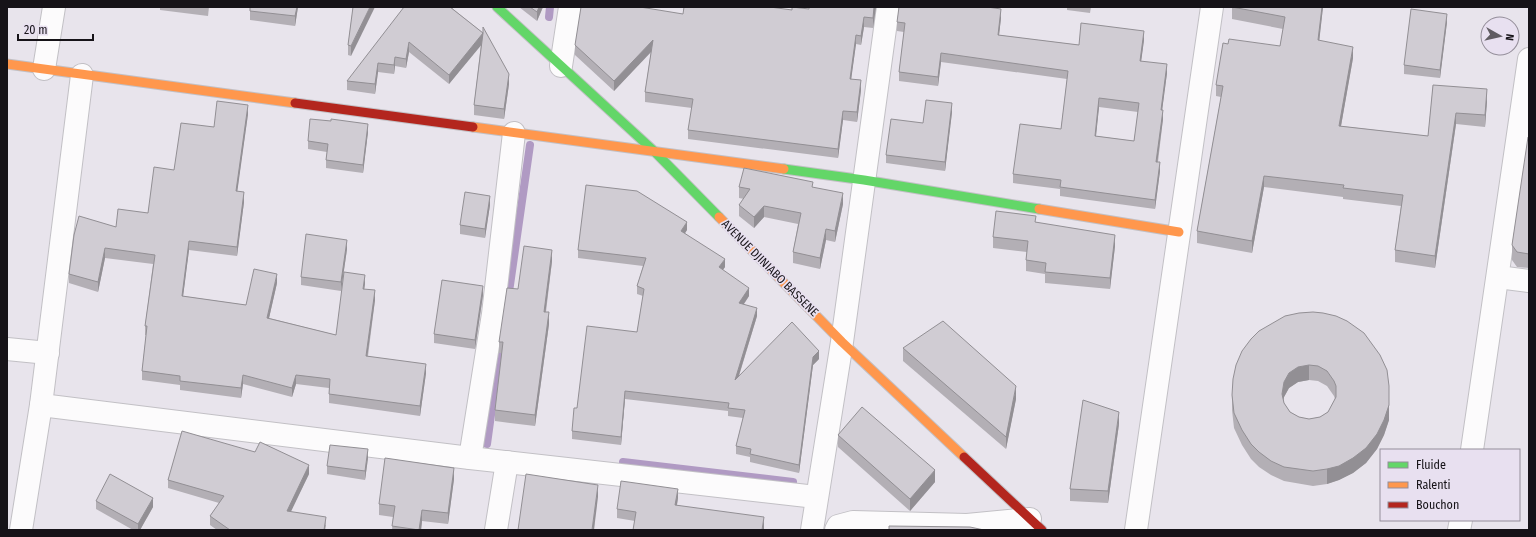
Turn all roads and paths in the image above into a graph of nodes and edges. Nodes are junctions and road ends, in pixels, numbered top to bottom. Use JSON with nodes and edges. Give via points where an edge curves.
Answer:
{"nodes":[{"id":1,"x":54,"y":7,"type":"edge"},
{"id":2,"x":497,"y":7,"type":"edge"},
{"id":3,"x":570,"y":7,"type":"edge"},
{"id":4,"x":888,"y":7,"type":"edge"},
{"id":5,"x":1212,"y":7,"type":"edge"},
{"id":6,"x":1529,"y":59,"type":"edge"},
{"id":7,"x":7,"y":64,"type":"edge"},
{"id":8,"x":561,"y":66,"type":"junction"},
{"id":9,"x":44,"y":70,"type":"junction"},
{"id":10,"x":82,"y":75,"type":"junction"},
{"id":11,"x":514,"y":133,"type":"junction"},
{"id":12,"x":655,"y":152,"type":"junction"},
{"id":13,"x":864,"y":180,"type":"junction"},
{"id":14,"x":1179,"y":232,"type":"junction"},
{"id":15,"x":1498,"y":277,"type":"junction"},
{"id":16,"x":1529,"y":281,"type":"edge"},
{"id":17,"x":842,"y":342,"type":"junction"},
{"id":18,"x":7,"y":349,"type":"edge"},
{"id":19,"x":48,"y":353,"type":"junction"},
{"id":20,"x":41,"y":405,"type":"junction"},
{"id":21,"x":1472,"y":449,"type":"edge"},
{"id":22,"x":470,"y":458,"type":"junction"},
{"id":23,"x":507,"y":462,"type":"junction"},
{"id":24,"x":816,"y":497,"type":"junction"},
{"id":25,"x":1036,"y":524,"type":"edge"},
{"id":26,"x":20,"y":530,"type":"edge"},
{"id":27,"x":496,"y":530,"type":"edge"},
{"id":28,"x":812,"y":530,"type":"edge"},
{"id":29,"x":836,"y":530,"type":"edge"},
{"id":30,"x":1136,"y":530,"type":"edge"}],
"edges":[{"from":1,"to":9,"type":"street"},
{"from":2,"to":8,"type":"street","name":"AVENUE DJINIABO BASSENE"},
{"from":3,"to":8,"type":"street"},
{"from":4,"to":13,"type":"street"},
{"from":5,"to":14,"type":"street"},
{"from":6,"to":15,"type":"street"},
{"from":7,"to":9,"type":"street"},
{"from":8,"to":12,"type":"street","name":"AVENUE DJINIABO BASSENE"},
{"from":9,"to":10,"type":"street"},
{"from":10,"to":11,"type":"street"},
{"from":10,"to":19,"type":"street"},
{"from":11,"to":12,"type":"street"},
{"from":11,"to":22,"type":"street","via":[[493,314]]},
{"from":12,"to":13,"type":"street"},
{"from":12,"to":17,"type":"street","name":"AVENUE DJINIABO BASSENE"},
{"from":13,"to":14,"type":"street"},
{"from":13,"to":17,"type":"street"},
{"from":14,"to":30,"type":"street"},
{"from":15,"to":16,"type":"street"},
{"from":15,"to":21,"type":"street"},
{"from":17,"to":24,"type":"street"},
{"from":17,"to":25,"type":"street","name":"AVENUE DJINIABO BASSENE"},
{"from":18,"to":19,"type":"street"},
{"from":19,"to":20,"type":"street"},
{"from":20,"to":22,"type":"street"},
{"from":20,"to":26,"type":"street"},
{"from":22,"to":23,"type":"street"},
{"from":23,"to":24,"type":"street"},
{"from":23,"to":27,"type":"street"},
{"from":24,"to":28,"type":"street"},
{"from":25,"to":29,"type":"street","via":[[853,522],[838,526]]}]}
